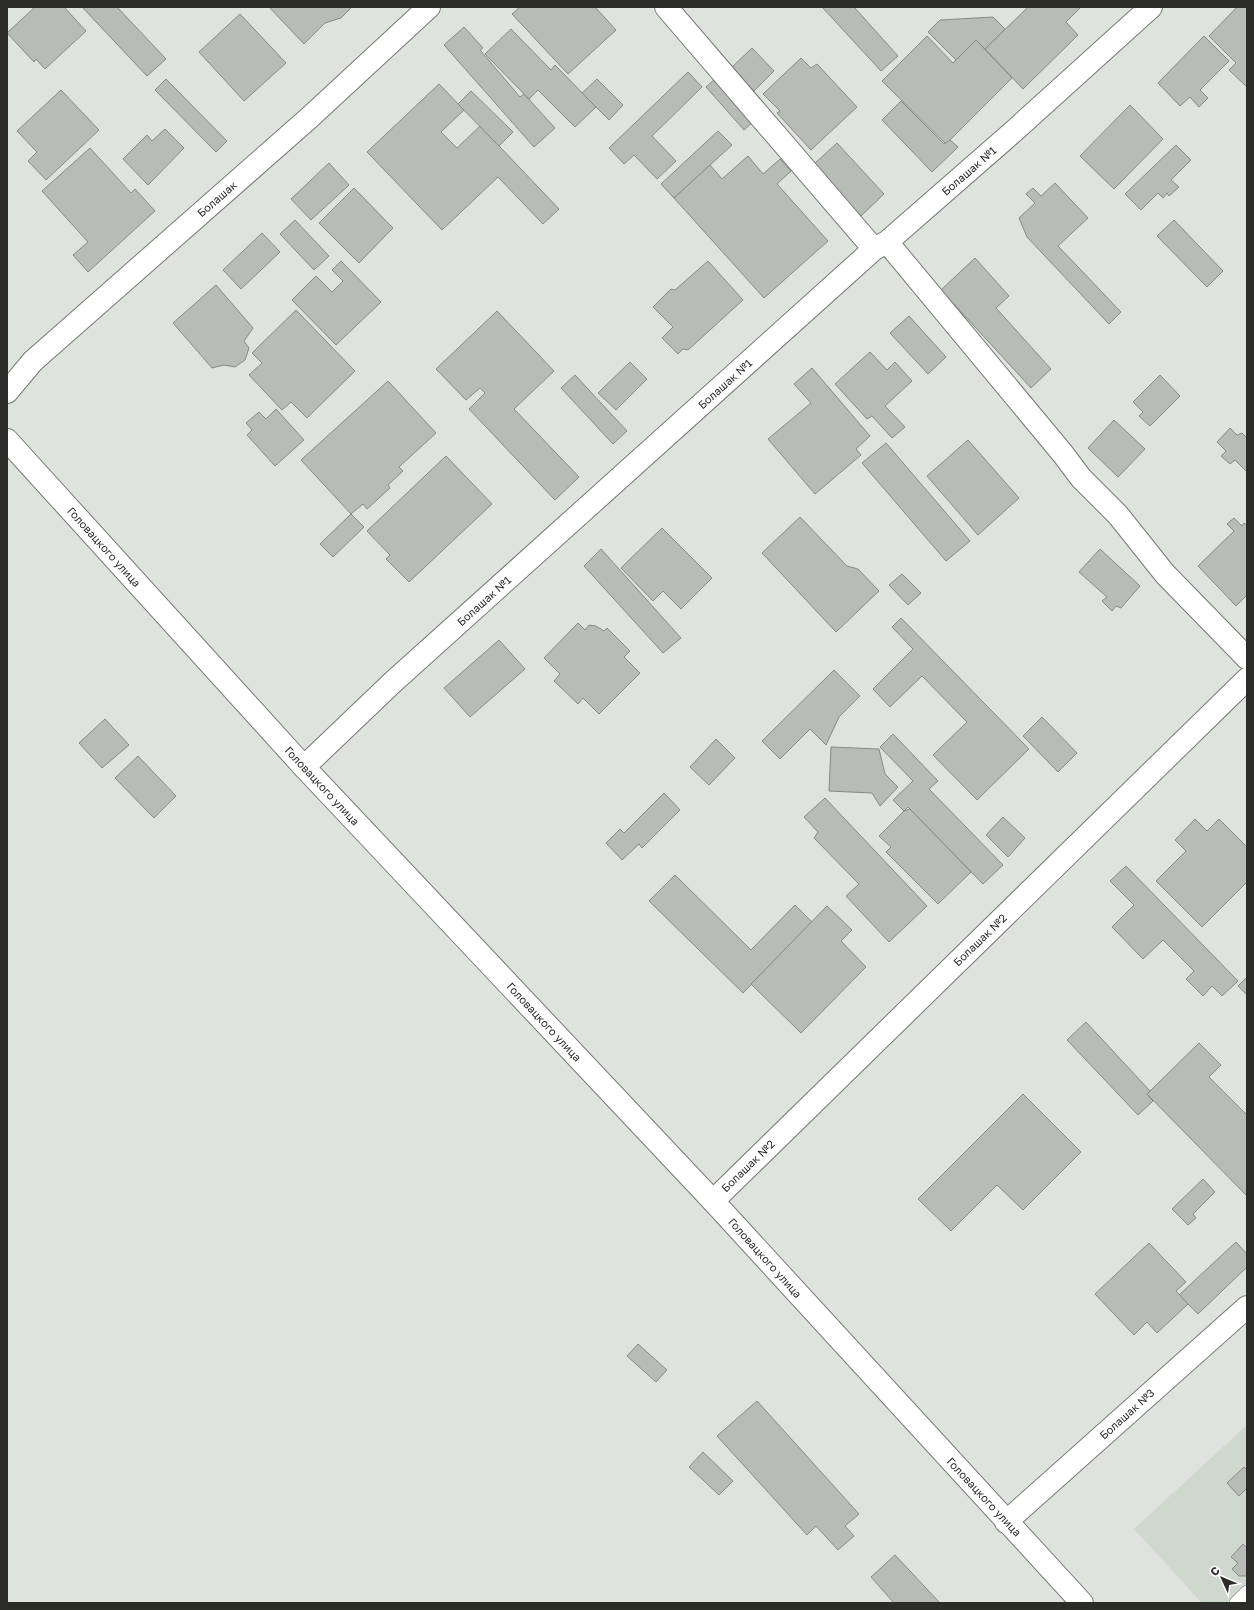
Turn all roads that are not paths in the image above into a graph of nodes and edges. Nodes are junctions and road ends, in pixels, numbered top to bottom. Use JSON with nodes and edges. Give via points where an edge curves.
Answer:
{"nodes":[{"id":1,"x":429,"y":7,"type":"edge"},
{"id":2,"x":666,"y":7,"type":"edge"},
{"id":3,"x":1151,"y":7,"type":"edge"},
{"id":4,"x":881,"y":245,"type":"junction"},
{"id":5,"x":7,"y":392,"type":"edge"},
{"id":6,"x":7,"y":440,"type":"edge"},
{"id":7,"x":1247,"y":658,"type":"edge"},
{"id":8,"x":1247,"y":679,"type":"edge"},
{"id":9,"x":304,"y":767,"type":"junction"},
{"id":10,"x":713,"y":1201,"type":"junction"},
{"id":11,"x":1247,"y":1307,"type":"edge"},
{"id":12,"x":1006,"y":1522,"type":"junction"},
{"id":13,"x":1247,"y":1592,"type":"edge"},
{"id":14,"x":1082,"y":1603,"type":"edge"},
{"id":15,"x":1236,"y":1603,"type":"edge"}],
"edges":[{"from":1,"to":5,"type":"street","name":"Болашак","via":[[309,118],[33,361]]},
{"from":2,"to":4,"type":"street"},
{"from":3,"to":4,"type":"street","name":"Болашак №1","via":[[1014,131]]},
{"from":4,"to":7,"type":"street","via":[[1058,448],[1081,478],[1118,515],[1165,574]]},
{"from":4,"to":9,"type":"street","name":"Болашак №1","via":[[399,677]]},
{"from":6,"to":9,"type":"street","name":"Головацкого улица"},
{"from":8,"to":10,"type":"street","name":"Болашак №2"},
{"from":9,"to":10,"type":"street","name":"Головацкого улица"},
{"from":10,"to":12,"type":"street","name":"Головацкого улица"},
{"from":11,"to":12,"type":"street","name":"Болашак №3"},
{"from":12,"to":14,"type":"street","name":"Головацкого улица"},
{"from":13,"to":15,"type":"lane"}]}
